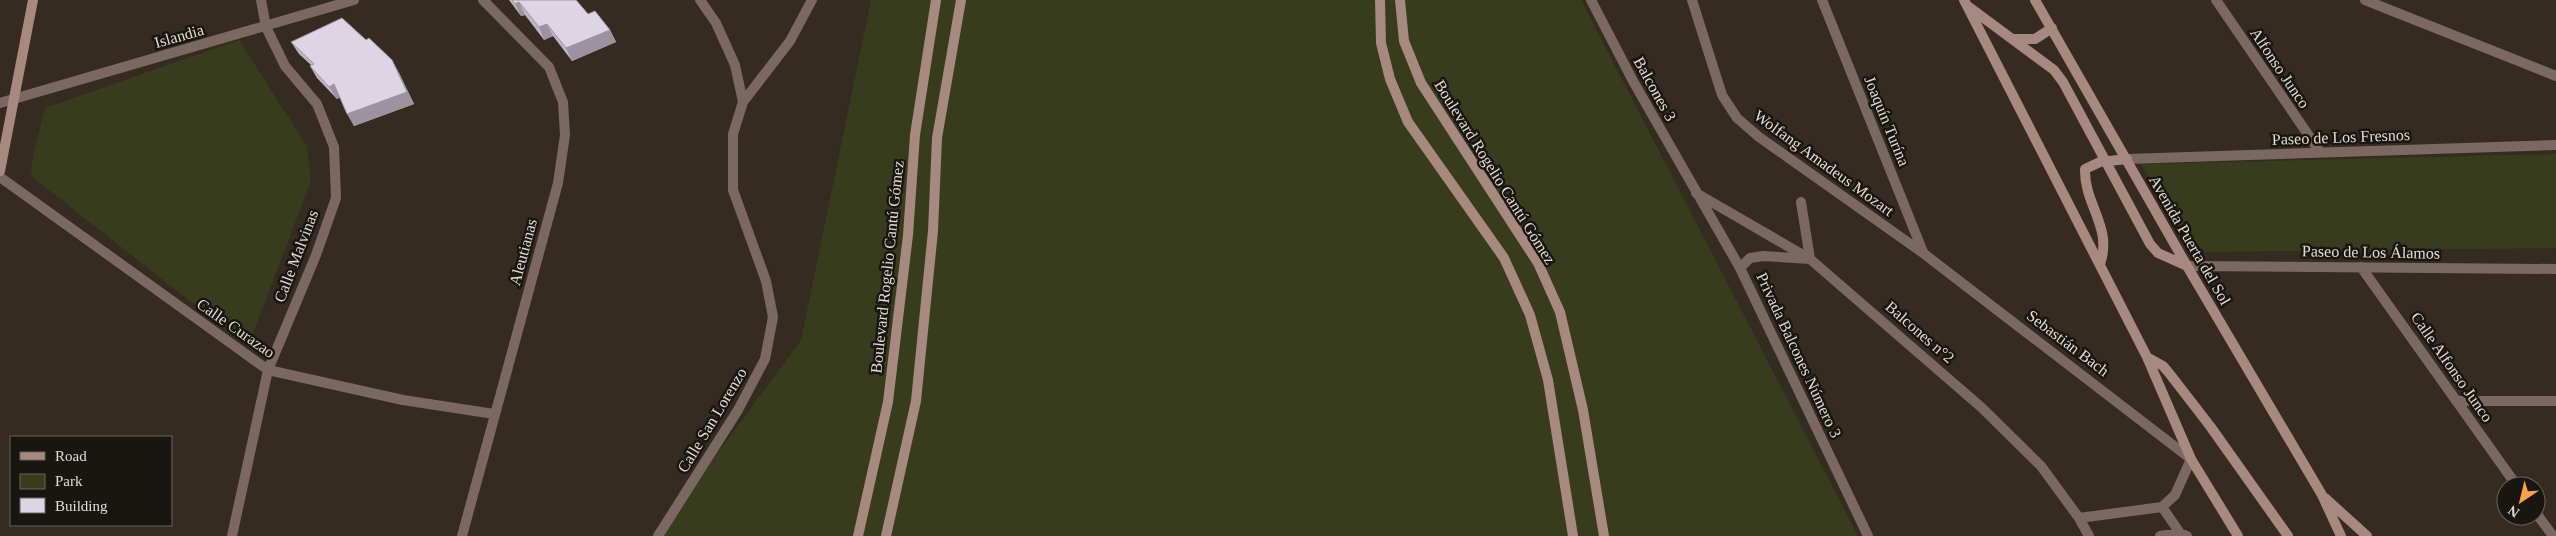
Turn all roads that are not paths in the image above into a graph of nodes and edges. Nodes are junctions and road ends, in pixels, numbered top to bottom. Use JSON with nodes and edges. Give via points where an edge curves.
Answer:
{"nodes":[{"id":1,"x":33,"y":0,"type":"edge"},
{"id":2,"x":261,"y":0,"type":"edge"},
{"id":3,"x":354,"y":0,"type":"edge"},
{"id":4,"x":483,"y":0,"type":"edge"},
{"id":5,"x":700,"y":0,"type":"edge"},
{"id":6,"x":812,"y":0,"type":"edge"},
{"id":7,"x":936,"y":0,"type":"edge"},
{"id":8,"x":961,"y":0,"type":"edge"},
{"id":9,"x":1380,"y":0,"type":"edge"},
{"id":10,"x":1400,"y":0,"type":"edge"},
{"id":11,"x":1591,"y":0,"type":"edge"},
{"id":12,"x":1692,"y":0,"type":"edge"},
{"id":13,"x":1822,"y":0,"type":"edge"},
{"id":14,"x":2035,"y":0,"type":"edge"},
{"id":15,"x":2216,"y":0,"type":"edge"},
{"id":16,"x":2365,"y":0,"type":"edge"},
{"id":17,"x":1966,"y":3,"type":"edge"},
{"id":18,"x":2383,"y":3,"type":"edge"},
{"id":19,"x":266,"y":27,"type":"junction"},
{"id":20,"x":2052,"y":28,"type":"junction"},
{"id":21,"x":2013,"y":39,"type":"junction"},
{"id":22,"x":2556,"y":76,"type":"edge"},
{"id":23,"x":12,"y":100,"type":"junction"},
{"id":24,"x":743,"y":102,"type":"junction"},
{"id":25,"x":0,"y":103,"type":"edge"},
{"id":26,"x":2556,"y":145,"type":"edge"},
{"id":27,"x":2320,"y":152,"type":"junction"},
{"id":28,"x":2127,"y":159,"type":"junction"},
{"id":29,"x":2105,"y":160,"type":"junction"},
{"id":30,"x":0,"y":171,"type":"edge"},
{"id":31,"x":0,"y":177,"type":"edge"},
{"id":32,"x":1695,"y":192,"type":"junction"},
{"id":33,"x":1801,"y":202,"type":"dead end"},
{"id":34,"x":1923,"y":253,"type":"junction"},
{"id":35,"x":1810,"y":259,"type":"junction"},
{"id":36,"x":2100,"y":264,"type":"junction"},
{"id":37,"x":2186,"y":266,"type":"junction"},
{"id":38,"x":2361,"y":267,"type":"junction"},
{"id":39,"x":1740,"y":268,"type":"junction"},
{"id":40,"x":2556,"y":269,"type":"edge"},
{"id":41,"x":2146,"y":356,"type":"junction"},
{"id":42,"x":268,"y":370,"type":"junction"},
{"id":43,"x":2456,"y":401,"type":"junction"},
{"id":44,"x":2556,"y":401,"type":"edge"},
{"id":45,"x":494,"y":414,"type":"junction"},
{"id":46,"x":2192,"y":459,"type":"junction"},
{"id":47,"x":2510,"y":476,"type":"edge"},
{"id":48,"x":2322,"y":495,"type":"junction"},
{"id":49,"x":2162,"y":508,"type":"junction"},
{"id":50,"x":2079,"y":518,"type":"junction"},
{"id":51,"x":2184,"y":535,"type":"edge"},
{"id":52,"x":232,"y":536,"type":"edge"},
{"id":53,"x":462,"y":536,"type":"edge"},
{"id":54,"x":658,"y":536,"type":"edge"},
{"id":55,"x":858,"y":536,"type":"edge"},
{"id":56,"x":886,"y":536,"type":"edge"},
{"id":57,"x":1573,"y":536,"type":"edge"},
{"id":58,"x":1604,"y":536,"type":"edge"},
{"id":59,"x":1868,"y":536,"type":"edge"},
{"id":60,"x":2089,"y":536,"type":"edge"},
{"id":61,"x":2160,"y":536,"type":"edge"},
{"id":62,"x":2238,"y":536,"type":"edge"},
{"id":63,"x":2288,"y":536,"type":"edge"},
{"id":64,"x":2342,"y":536,"type":"edge"},
{"id":65,"x":2367,"y":536,"type":"edge"}],
"edges":[{"from":1,"to":23,"type":"main road"},
{"from":2,"to":19,"type":"street","name":"Calle Malvinas"},
{"from":3,"to":19,"type":"street","name":"Islandia"},
{"from":4,"to":45,"type":"street","name":"Aleutianas","via":[[549,67],[562,102],[565,135],[558,183]]},
{"from":5,"to":24,"type":"street","via":[[716,23],[735,65]]},
{"from":6,"to":24,"type":"street","via":[[802,24]]},
{"from":7,"to":55,"type":"main road","name":"Boulevard Rogelio Cantú Gómez","via":[[915,135],[908,235],[888,402]]},
{"from":8,"to":56,"type":"main road","via":[[937,138],[933,231],[916,401]]},
{"from":9,"to":57,"type":"main road","via":[[1381,43],[1390,79],[1408,122],[1504,258],[1530,315],[1548,380]]},
{"from":10,"to":58,"type":"main road","name":"Boulevard Rogelio Cantú Gómez","via":[[1404,41],[1421,83],[1538,263],[1560,312],[1583,410]]},
{"from":11,"to":32,"type":"street","name":"Balcones 3"},
{"from":12,"to":34,"type":"street","name":"Wolfang Amadeus Mozart","via":[[1722,95],[1737,118]]},
{"from":13,"to":34,"type":"street","name":"Joaquín Turína"},
{"from":14,"to":20,"type":"main road","name":"Avenida Puerta del Sol"},
{"from":15,"to":27,"type":"street","name":"Alfonso Junco"},
{"from":16,"to":18,"type":"street"},
{"from":17,"to":21,"type":"main road"},
{"from":17,"to":36,"type":"main road"},
{"from":18,"to":22,"type":"street"},
{"from":19,"to":23,"type":"street","name":"Islandia"},
{"from":19,"to":42,"type":"street","name":"Calle Malvinas","via":[[285,66],[317,104],[334,147],[336,198],[316,256]]},
{"from":20,"to":21,"type":"main road","via":[[2045,36],[2036,39]]},
{"from":20,"to":28,"type":"main road","name":"Avenida Puerta del Sol"},
{"from":21,"to":29,"type":"main road","via":[[2054,70]]},
{"from":23,"to":25,"type":"street","name":"Islandia"},
{"from":23,"to":30,"type":"main road"},
{"from":24,"to":54,"type":"street","name":"Calle San Lorenzo","via":[[732,134],[733,190],[766,280],[772,318],[765,359],[738,410]]},
{"from":26,"to":27,"type":"street","name":"Paseo de Los Fresnos"},
{"from":27,"to":28,"type":"street","name":"Paseo de Los Fresnos"},
{"from":28,"to":29,"type":"main road"},
{"from":28,"to":37,"type":"main road","name":"Avenida Puerta del Sol"},
{"from":29,"to":36,"type":"main road","via":[[2091,164],[2084,175],[2084,184],[2102,222],[2106,246]]},
{"from":29,"to":37,"type":"main road","via":[[2150,244],[2158,253]]},
{"from":31,"to":42,"type":"street","name":"Calle Curazao"},
{"from":32,"to":35,"type":"street","name":"Balcones n°2"},
{"from":32,"to":39,"type":"street","name":"Privada Balcones Número 3"},
{"from":33,"to":35,"type":"street"},
{"from":34,"to":46,"type":"street","name":"Sebastián Bach"},
{"from":35,"to":39,"type":"street","via":[[1763,256],[1750,258]]},
{"from":35,"to":50,"type":"street","name":"Balcones n°2","via":[[1981,406],[2041,466]]},
{"from":36,"to":41,"type":"main road"},
{"from":37,"to":38,"type":"street","name":"Paseo de Los Álamos"},
{"from":37,"to":48,"type":"main road","name":"Avenida Puerta del Sol"},
{"from":38,"to":40,"type":"street","name":"Paseo de Los Álamos"},
{"from":38,"to":43,"type":"street","name":"Calle Alfonso Junco"},
{"from":39,"to":59,"type":"street","name":"Privada Balcones Número 3"},
{"from":41,"to":46,"type":"main road"},
{"from":41,"to":63,"type":"main road","via":[[2163,366]]},
{"from":42,"to":45,"type":"street","name":"Calle Curazao","via":[[402,400]]},
{"from":42,"to":52,"type":"street","name":"Calle Malvinas"},
{"from":43,"to":44,"type":"street"},
{"from":43,"to":47,"type":"street","name":"Calle Alfonso Junco"},
{"from":45,"to":53,"type":"street","name":"Aleutianas"},
{"from":46,"to":49,"type":"street","via":[[2175,495]]},
{"from":46,"to":62,"type":"main road"},
{"from":48,"to":64,"type":"main road"},
{"from":48,"to":65,"type":"main road"},
{"from":49,"to":50,"type":"street"},
{"from":49,"to":51,"type":"street"},
{"from":50,"to":60,"type":"street","name":"Balcones n°2"},
{"from":51,"to":61,"type":"street"}]}
